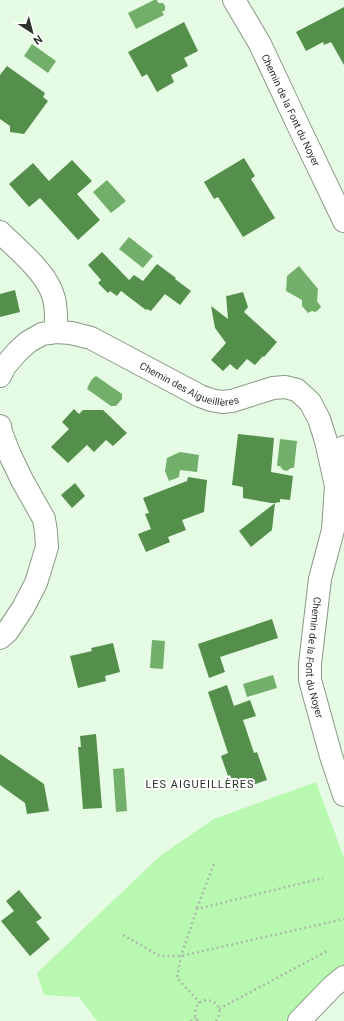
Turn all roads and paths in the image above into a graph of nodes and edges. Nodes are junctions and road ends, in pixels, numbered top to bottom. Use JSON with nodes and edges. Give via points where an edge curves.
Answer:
{"nodes":[{"id":1,"x":234,"y":0,"type":"edge"},
{"id":2,"x":344,"y":221,"type":"edge"},
{"id":3,"x":0,"y":232,"type":"edge"},
{"id":4,"x":56,"y":332,"type":"junction"},
{"id":5,"x":0,"y":376,"type":"edge"},
{"id":6,"x":0,"y":426,"type":"edge"},
{"id":7,"x":344,"y":447,"type":"edge"},
{"id":8,"x":336,"y":486,"type":"junction"},
{"id":9,"x":0,"y":638,"type":"edge"},
{"id":10,"x":344,"y":795,"type":"edge"},
{"id":11,"x":215,"y":861,"type":"dead end"},
{"id":12,"x":323,"y":878,"type":"dead end"},
{"id":13,"x":197,"y":909,"type":"junction"},
{"id":14,"x":344,"y":919,"type":"edge"},
{"id":15,"x":122,"y":935,"type":"dead end"},
{"id":16,"x":327,"y":951,"type":"dead end"},
{"id":17,"x":181,"y":956,"type":"junction"},
{"id":18,"x":344,"y":977,"type":"edge"},
{"id":19,"x":200,"y":1003,"type":"junction"},
{"id":20,"x":219,"y":1009,"type":"junction"},
{"id":21,"x":197,"y":1020,"type":"edge"},
{"id":22,"x":190,"y":1021,"type":"edge"},
{"id":23,"x":217,"y":1021,"type":"edge"},
{"id":24,"x":299,"y":1021,"type":"edge"}],
"edges":[{"from":1,"to":2,"type":"street","name":"Chemin de la Font du Noyer","via":[[260,44]]},
{"from":3,"to":4,"type":"street","via":[[47,281],[52,290],[56,310]]},
{"from":4,"to":5,"type":"street","name":"Chemin des Aigueillères","via":[[42,334],[28,342],[5,366]]},
{"from":4,"to":8,"type":"street","name":"Chemin des Aigueillères","via":[[71,332],[91,338],[211,400],[232,401],[273,388],[297,390],[310,402],[319,419]]},
{"from":6,"to":9,"type":"street","via":[[22,480],[44,519],[47,547],[36,583],[23,608]]},
{"from":7,"to":8,"type":"street","name":"Chemin de la Font du Noyer"},
{"from":8,"to":10,"type":"street","name":"Chemin de la Font du Noyer","via":[[333,530],[320,579],[310,680]]},
{"from":11,"to":13,"type":"path"},
{"from":12,"to":13,"type":"path"},
{"from":13,"to":17,"type":"path"},
{"from":14,"to":17,"type":"path"},
{"from":15,"to":17,"type":"path","via":[[160,956]]},
{"from":16,"to":20,"type":"path"},
{"from":17,"to":19,"type":"path","via":[[177,978]]},
{"from":18,"to":24,"type":"street"},
{"from":19,"to":20,"type":"path","via":[[211,1001],[218,1005]]},
{"from":19,"to":21,"type":"path","via":[[195,1010]]},
{"from":20,"to":23,"type":"path"},
{"from":21,"to":22,"type":"path"}]}
